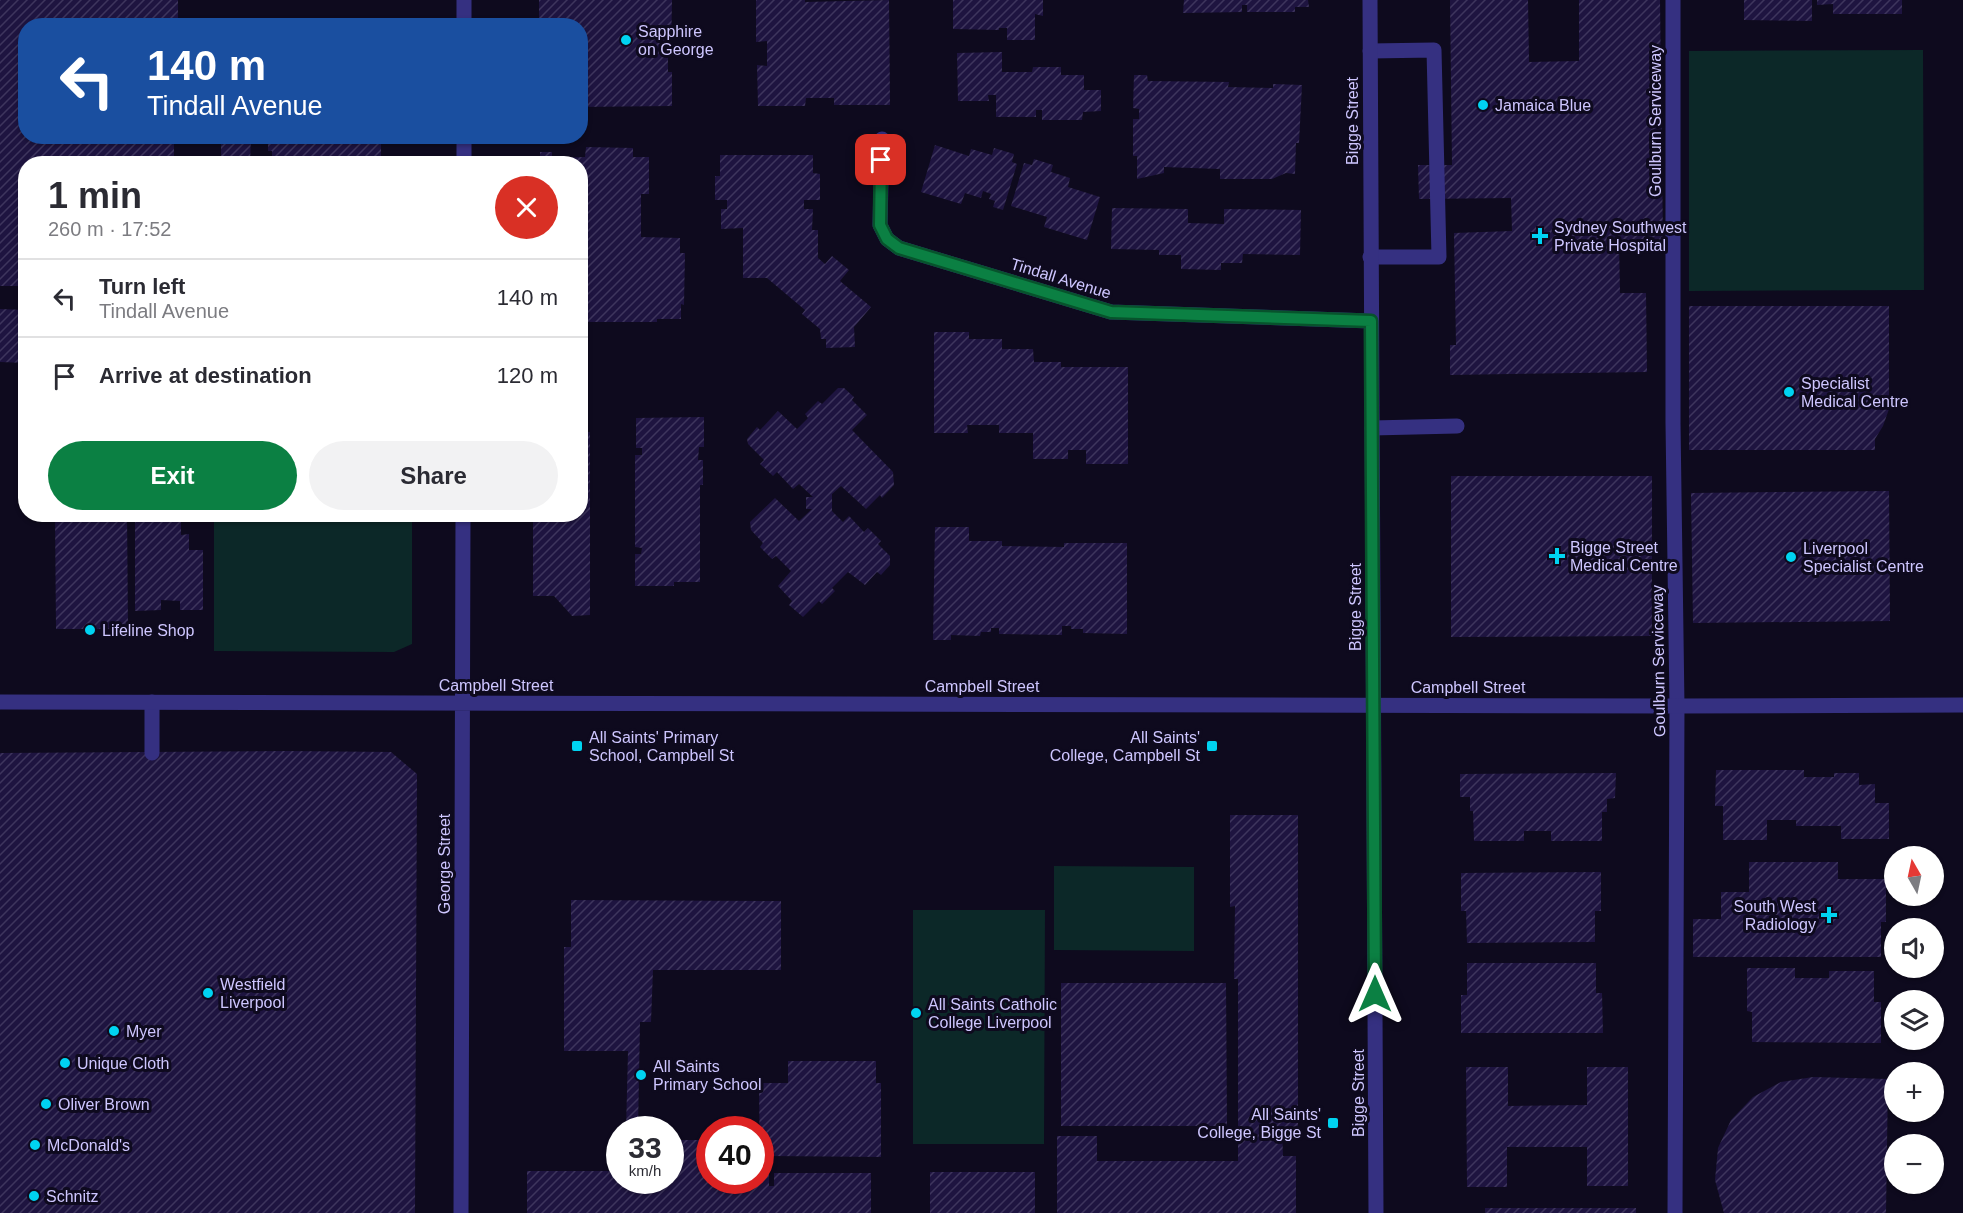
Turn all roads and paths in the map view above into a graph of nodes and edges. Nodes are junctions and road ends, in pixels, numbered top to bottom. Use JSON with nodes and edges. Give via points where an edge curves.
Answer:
{"nodes":[{"id":1,"x":464,"y":0,"type":"edge"},
{"id":2,"x":1370,"y":0,"type":"edge"},
{"id":3,"x":1673,"y":0,"type":"edge"},
{"id":4,"x":464,"y":18,"type":"edge"},
{"id":5,"x":1370,"y":51,"type":"junction"},
{"id":6,"x":882,"y":139,"type":"dead end"},
{"id":7,"x":1370,"y":256,"type":"junction"},
{"id":8,"x":1371,"y":321,"type":"junction"},
{"id":9,"x":1457,"y":426,"type":"dead end"},
{"id":10,"x":1372,"y":428,"type":"junction"},
{"id":11,"x":463,"y":522,"type":"edge"},
{"id":12,"x":0,"y":702,"type":"edge"},
{"id":13,"x":152,"y":702,"type":"junction"},
{"id":14,"x":463,"y":702,"type":"junction"},
{"id":15,"x":1374,"y":705,"type":"junction"},
{"id":16,"x":1963,"y":705,"type":"edge"},
{"id":17,"x":1677,"y":706,"type":"junction"},
{"id":18,"x":152,"y":753,"type":"dead end"},
{"id":19,"x":461,"y":1213,"type":"edge"},
{"id":20,"x":1376,"y":1213,"type":"edge"},
{"id":21,"x":1675,"y":1213,"type":"edge"}],
"edges":[{"from":1,"to":4,"type":"street"},
{"from":2,"to":5,"type":"street","name":"Bigge Street"},
{"from":3,"to":17,"type":"street","name":"Goulburn Serviceway","via":[[1666,423]]},
{"from":5,"to":7,"type":"street","name":"Bigge Street"},
{"from":5,"to":7,"type":"street","via":[[1434,50],[1439,257]]},
{"from":6,"to":8,"type":"street","name":"Tindall Avenue","via":[[880,225],[887,239],[899,248],[1111,312]]},
{"from":7,"to":8,"type":"street","name":"Bigge Street"},
{"from":8,"to":10,"type":"street","name":"Bigge Street"},
{"from":9,"to":10,"type":"street"},
{"from":10,"to":15,"type":"street","name":"Bigge Street"},
{"from":11,"to":14,"type":"street","name":"George Street"},
{"from":12,"to":13,"type":"street","name":"Campbell Street"},
{"from":13,"to":14,"type":"street","name":"Campbell Street"},
{"from":13,"to":18,"type":"street"},
{"from":14,"to":15,"type":"street","name":"Campbell Street"},
{"from":14,"to":19,"type":"street","name":"George Street"},
{"from":15,"to":17,"type":"street","name":"Campbell Street"},
{"from":15,"to":20,"type":"street","name":"Bigge Street"},
{"from":16,"to":17,"type":"street","name":"Campbell Street"},
{"from":17,"to":21,"type":"street","name":"Goulburn Serviceway"}]}
